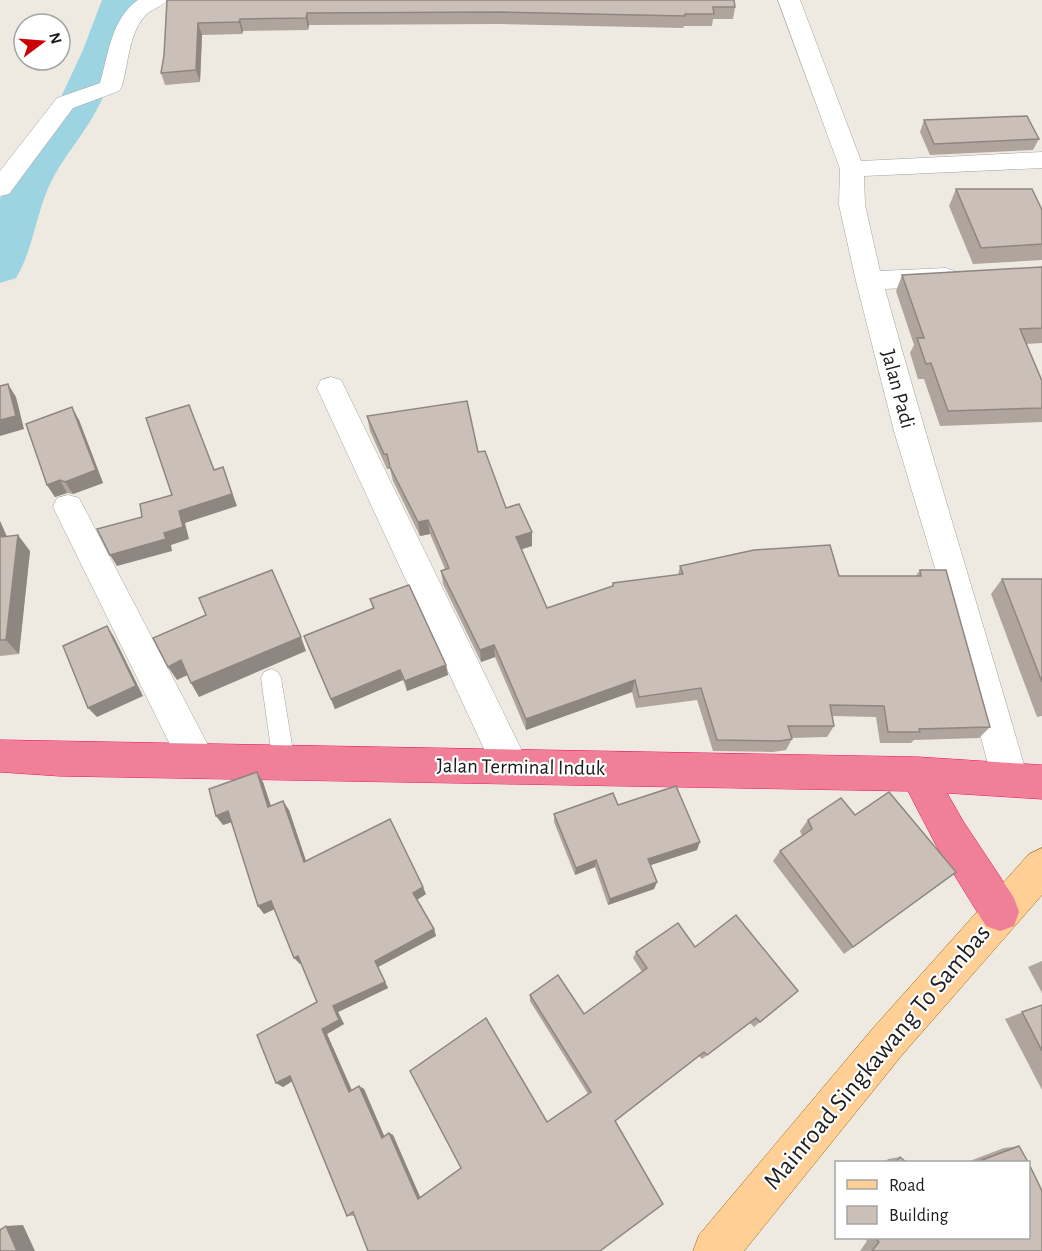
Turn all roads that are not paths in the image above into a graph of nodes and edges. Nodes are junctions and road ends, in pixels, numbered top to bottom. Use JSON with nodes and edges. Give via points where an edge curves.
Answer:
{"nodes":[{"id":1,"x":156,"y":0,"type":"edge"},
{"id":2,"x":789,"y":0,"type":"edge"},
{"id":3,"x":1042,"y":160,"type":"edge"},
{"id":4,"x":852,"y":169,"type":"junction"},
{"id":5,"x":0,"y":188,"type":"edge"},
{"id":6,"x":973,"y":275,"type":"edge"},
{"id":7,"x":869,"y":281,"type":"junction"},
{"id":8,"x":332,"y":388,"type":"dead end"},
{"id":9,"x":68,"y":507,"type":"dead end"},
{"id":10,"x":271,"y":678,"type":"dead end"},
{"id":11,"x":0,"y":756,"type":"edge"},
{"id":12,"x":197,"y":761,"type":"junction"},
{"id":13,"x":284,"y":763,"type":"junction"},
{"id":14,"x":511,"y":767,"type":"junction"},
{"id":15,"x":918,"y":774,"type":"junction"},
{"id":16,"x":1026,"y":780,"type":"edge"},
{"id":17,"x":1042,"y":867,"type":"edge"},
{"id":18,"x":1000,"y":912,"type":"junction"},
{"id":19,"x":715,"y":1251,"type":"edge"}],
"edges":[{"from":1,"to":5,"type":"street","via":[[137,8],[128,21],[111,86],[103,93],[70,100],[61,108]]},
{"from":2,"to":4,"type":"street","name":"Jalan Padi"},
{"from":3,"to":4,"type":"street"},
{"from":4,"to":7,"type":"street","name":"Jalan Padi","via":[[852,205]]},
{"from":6,"to":7,"type":"street"},
{"from":7,"to":16,"type":"street","name":"Jalan Padi","via":[[960,598]]},
{"from":8,"to":14,"type":"street"},
{"from":9,"to":12,"type":"street"},
{"from":10,"to":13,"type":"lane"},
{"from":11,"to":12,"type":"highway","name":"Jalan Terminal Induk"},
{"from":12,"to":13,"type":"highway","name":"Jalan Terminal Induk"},
{"from":13,"to":14,"type":"highway","name":"Jalan Terminal Induk"},
{"from":14,"to":15,"type":"highway","name":"Jalan Terminal Induk"},
{"from":15,"to":16,"type":"highway","name":"Jalan Terminal Induk"},
{"from":15,"to":18,"type":"highway","via":[[950,834]]},
{"from":17,"to":18,"type":"main road","name":"Mainroad Singkawang To Sambas"},
{"from":18,"to":19,"type":"main road","name":"Mainroad Singkawang To Sambas"}]}
